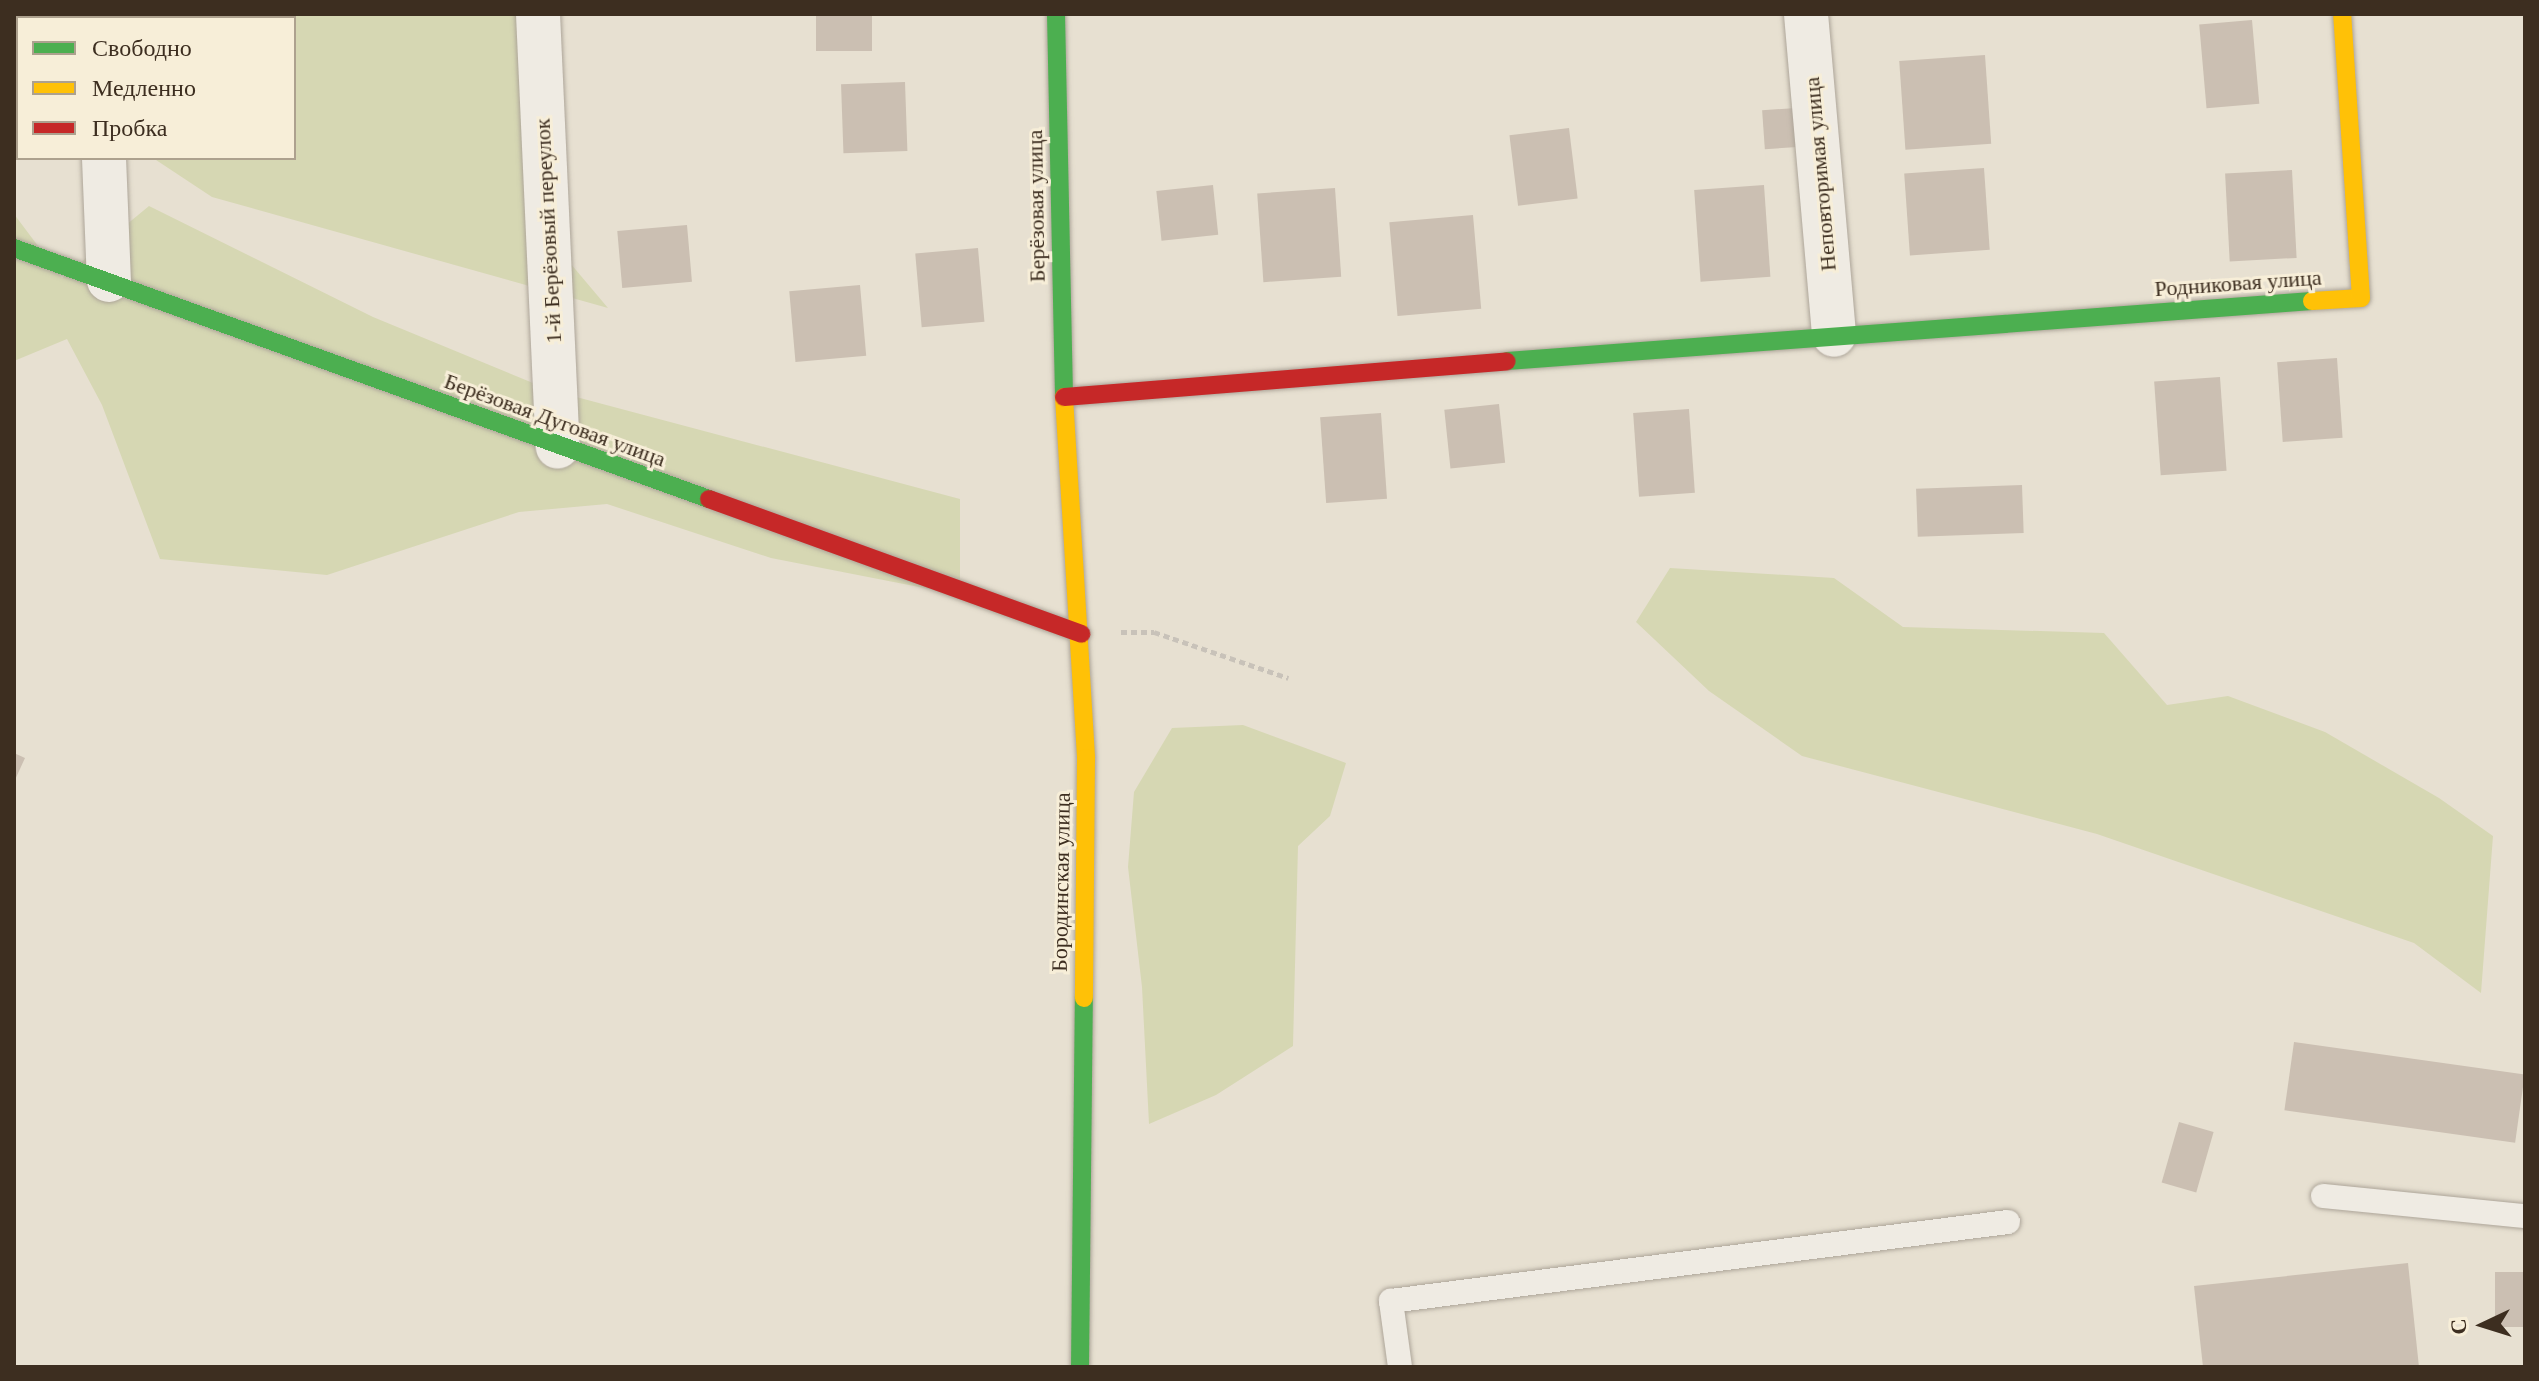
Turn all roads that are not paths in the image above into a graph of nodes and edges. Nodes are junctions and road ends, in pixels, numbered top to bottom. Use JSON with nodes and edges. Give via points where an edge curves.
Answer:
{"nodes":[{"id":1,"x":538,"y":14,"type":"edge"},
{"id":2,"x":1056,"y":14,"type":"edge"},
{"id":3,"x":1806,"y":14,"type":"edge"},
{"id":4,"x":2342,"y":14,"type":"edge"},
{"id":5,"x":104,"y":160,"type":"edge"},
{"id":6,"x":14,"y":248,"type":"edge"},
{"id":7,"x":109,"y":280,"type":"junction"},
{"id":8,"x":1834,"y":335,"type":"junction"},
{"id":9,"x":1064,"y":397,"type":"junction"},
{"id":10,"x":558,"y":447,"type":"junction"},
{"id":11,"x":1081,"y":634,"type":"junction"},
{"id":12,"x":2323,"y":1196,"type":"dead end"},
{"id":13,"x":2525,"y":1216,"type":"edge"},
{"id":14,"x":2008,"y":1222,"type":"dead end"},
{"id":15,"x":1080,"y":1367,"type":"edge"},
{"id":16,"x":1400,"y":1367,"type":"edge"}],
"edges":[{"from":1,"to":10,"type":"street","name":"1-й Берёзовый переулок"},
{"from":2,"to":9,"type":"street","name":"Берёзовая улица"},
{"from":3,"to":8,"type":"street","name":"Неповторимая улица"},
{"from":4,"to":8,"type":"street","name":"Родниковая улица","via":[[2361,298]]},
{"from":5,"to":7,"type":"street"},
{"from":6,"to":7,"type":"street","name":"Берёзовая Дуговая улица"},
{"from":7,"to":10,"type":"street","name":"Берёзовая Дуговая улица"},
{"from":8,"to":9,"type":"street"},
{"from":9,"to":11,"type":"street","name":"Бородинская улица"},
{"from":10,"to":11,"type":"street","name":"Берёзовая Дуговая улица"},
{"from":11,"to":15,"type":"street","name":"Бородинская улица","via":[[1086,758]]},
{"from":12,"to":13,"type":"lane"},
{"from":14,"to":16,"type":"lane","via":[[1391,1301]]}]}
